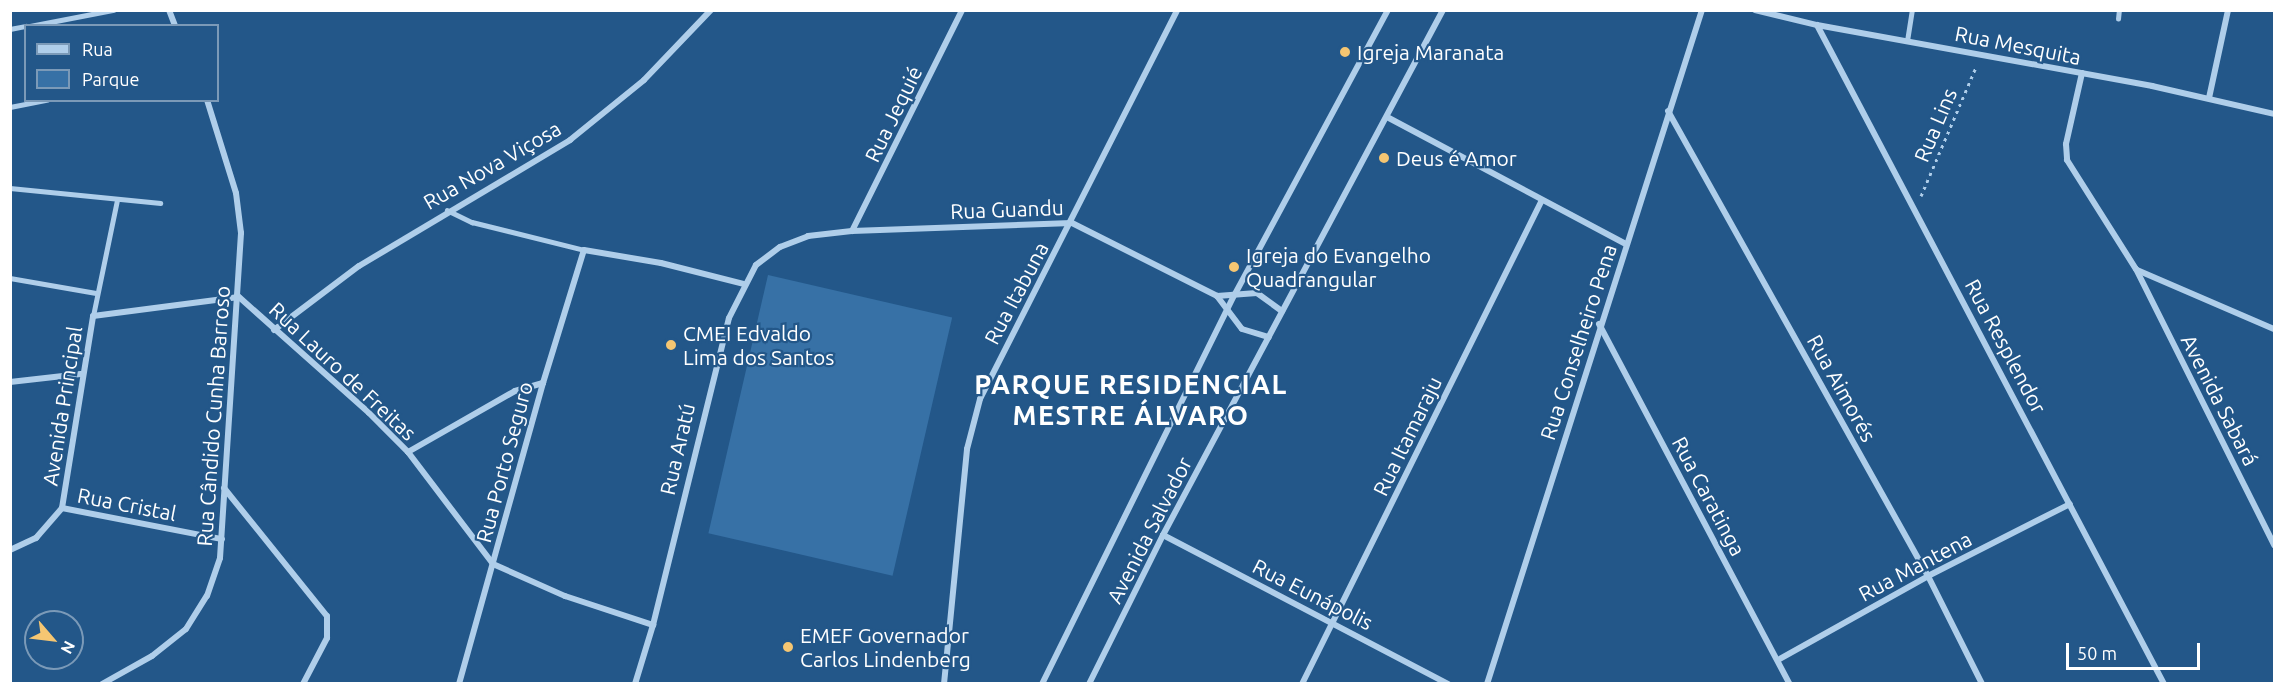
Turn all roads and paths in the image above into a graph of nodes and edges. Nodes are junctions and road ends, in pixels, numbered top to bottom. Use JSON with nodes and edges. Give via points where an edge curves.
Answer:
{"nodes":[{"id":1,"x":113,"y":10,"type":"edge"},
{"id":2,"x":169,"y":10,"type":"edge"},
{"id":3,"x":711,"y":10,"type":"edge"},
{"id":4,"x":962,"y":10,"type":"edge"},
{"id":5,"x":1177,"y":10,"type":"edge"},
{"id":6,"x":1388,"y":10,"type":"edge"},
{"id":7,"x":1443,"y":10,"type":"edge"},
{"id":8,"x":1702,"y":10,"type":"edge"},
{"id":9,"x":1755,"y":10,"type":"edge"},
{"id":10,"x":1912,"y":10,"type":"edge"},
{"id":11,"x":2119,"y":10,"type":"edge"},
{"id":12,"x":2228,"y":10,"type":"edge"},
{"id":13,"x":2118,"y":19,"type":"dead end"},
{"id":14,"x":40,"y":24,"type":"edge"},
{"id":15,"x":175,"y":24,"type":"edge"},
{"id":16,"x":1816,"y":25,"type":"junction"},
{"id":17,"x":1907,"y":41,"type":"junction"},
{"id":18,"x":1982,"y":54,"type":"junction"},
{"id":19,"x":2082,"y":73,"type":"junction"},
{"id":20,"x":2209,"y":98,"type":"junction"},
{"id":21,"x":36,"y":102,"type":"edge"},
{"id":22,"x":208,"y":102,"type":"edge"},
{"id":23,"x":10,"y":107,"type":"edge"},
{"id":24,"x":1668,"y":111,"type":"junction"},
{"id":25,"x":2274,"y":114,"type":"edge"},
{"id":26,"x":1387,"y":117,"type":"junction"},
{"id":27,"x":10,"y":188,"type":"edge"},
{"id":28,"x":117,"y":200,"type":"junction"},
{"id":29,"x":160,"y":202,"type":"dead end"},
{"id":30,"x":1541,"y":202,"type":"junction"},
{"id":31,"x":1915,"y":208,"type":"junction"},
{"id":32,"x":447,"y":210,"type":"junction"},
{"id":33,"x":1072,"y":223,"type":"junction"},
{"id":34,"x":852,"y":231,"type":"junction"},
{"id":35,"x":1626,"y":244,"type":"junction"},
{"id":36,"x":584,"y":250,"type":"junction"},
{"id":37,"x":2136,"y":269,"type":"junction"},
{"id":38,"x":10,"y":278,"type":"edge"},
{"id":39,"x":744,"y":284,"type":"junction"},
{"id":40,"x":96,"y":293,"type":"junction"},
{"id":41,"x":1235,"y":294,"type":"junction"},
{"id":42,"x":1217,"y":296,"type":"junction"},
{"id":43,"x":239,"y":297,"type":"junction"},
{"id":44,"x":1226,"y":311,"type":"junction"},
{"id":45,"x":1282,"y":311,"type":"junction"},
{"id":46,"x":93,"y":316,"type":"junction"},
{"id":47,"x":1599,"y":324,"type":"junction"},
{"id":48,"x":2274,"y":329,"type":"edge"},
{"id":49,"x":274,"y":330,"type":"junction"},
{"id":50,"x":1269,"y":337,"type":"junction"},
{"id":51,"x":81,"y":374,"type":"junction"},
{"id":52,"x":10,"y":382,"type":"edge"},
{"id":53,"x":543,"y":383,"type":"junction"},
{"id":54,"x":408,"y":452,"type":"junction"},
{"id":55,"x":224,"y":487,"type":"junction"},
{"id":56,"x":2070,"y":504,"type":"junction"},
{"id":57,"x":62,"y":508,"type":"junction"},
{"id":58,"x":1162,"y":535,"type":"junction"},
{"id":59,"x":222,"y":539,"type":"junction"},
{"id":60,"x":2274,"y":545,"type":"edge"},
{"id":61,"x":10,"y":550,"type":"edge"},
{"id":62,"x":493,"y":564,"type":"junction"},
{"id":63,"x":1928,"y":576,"type":"junction"},
{"id":64,"x":1333,"y":622,"type":"junction"},
{"id":65,"x":653,"y":625,"type":"junction"},
{"id":66,"x":1778,"y":660,"type":"junction"},
{"id":67,"x":102,"y":684,"type":"edge"},
{"id":68,"x":303,"y":684,"type":"edge"},
{"id":69,"x":459,"y":684,"type":"edge"},
{"id":70,"x":635,"y":684,"type":"edge"},
{"id":71,"x":944,"y":684,"type":"edge"},
{"id":72,"x":1042,"y":684,"type":"edge"},
{"id":73,"x":1089,"y":684,"type":"edge"},
{"id":74,"x":1302,"y":684,"type":"edge"},
{"id":75,"x":1448,"y":684,"type":"edge"},
{"id":76,"x":1487,"y":684,"type":"edge"},
{"id":77,"x":1790,"y":684,"type":"edge"},
{"id":78,"x":1982,"y":684,"type":"edge"},
{"id":79,"x":2164,"y":684,"type":"edge"}],
"edges":[{"from":1,"to":14,"type":"lane"},
{"from":2,"to":15,"type":"street"},
{"from":3,"to":32,"type":"street","name":"Rua Nova Viçosa","via":[[604,115],[570,140]]},
{"from":4,"to":34,"type":"street","name":"Rua Jequié"},
{"from":5,"to":33,"type":"street","name":"Rua Itabuna"},
{"from":6,"to":41,"type":"street","name":"Avenida Salvador"},
{"from":7,"to":26,"type":"street","name":"Avenida Salvador"},
{"from":8,"to":24,"type":"street","name":"Rua Conselheiro Pena"},
{"from":9,"to":16,"type":"street","name":"Rua Mesquita"},
{"from":10,"to":17,"type":"lane"},
{"from":11,"to":13,"type":"lane"},
{"from":12,"to":20,"type":"street"},
{"from":16,"to":17,"type":"street","name":"Rua Mesquita"},
{"from":16,"to":31,"type":"street","name":"Rua Resplendor"},
{"from":17,"to":18,"type":"street","name":"Rua Mesquita"},
{"from":18,"to":19,"type":"street","name":"Rua Mesquita"},
{"from":18,"to":31,"type":"path","name":"Rua Lins"},
{"from":19,"to":20,"type":"street","name":"Rua Mesquita"},
{"from":19,"to":37,"type":"street","name":"Avenida Sabará","via":[[2068,135],[2067,160]]},
{"from":20,"to":25,"type":"street","name":"Rua Mesquita"},
{"from":21,"to":23,"type":"lane"},
{"from":22,"to":43,"type":"street","name":"Rua Cândido Cunha Barroso","via":[[236,193],[241,233]]},
{"from":24,"to":35,"type":"street","name":"Rua Conselheiro Pena"},
{"from":24,"to":63,"type":"street","name":"Rua Aimorés"},
{"from":26,"to":30,"type":"street"},
{"from":26,"to":45,"type":"street","name":"Avenida Salvador"},
{"from":27,"to":28,"type":"lane"},
{"from":28,"to":29,"type":"lane"},
{"from":28,"to":40,"type":"lane"},
{"from":30,"to":35,"type":"street"},
{"from":30,"to":64,"type":"street","name":"Rua Itamaraju"},
{"from":31,"to":56,"type":"street","name":"Rua Resplendor"},
{"from":32,"to":36,"type":"lane","via":[[472,222]]},
{"from":32,"to":49,"type":"street","name":"Rua Nova Viçosa","via":[[358,266]]},
{"from":33,"to":34,"type":"street","name":"Rua Guandu"},
{"from":33,"to":42,"type":"street","name":"Rua Guandu"},
{"from":33,"to":71,"type":"street","name":"Rua Itabuna","via":[[994,369],[972,423]]},
{"from":34,"to":39,"type":"street","name":"Rua Aratú","via":[[808,236],[780,247],[756,265]]},
{"from":35,"to":47,"type":"street","name":"Rua Conselheiro Pena"},
{"from":36,"to":39,"type":"street","via":[[661,263]]},
{"from":36,"to":53,"type":"street","name":"Rua Porto Seguro"},
{"from":37,"to":48,"type":"street"},
{"from":37,"to":60,"type":"street","name":"Avenida Sabará"},
{"from":38,"to":40,"type":"lane"},
{"from":39,"to":65,"type":"street","name":"Rua Aratú","via":[[717,354]]},
{"from":40,"to":46,"type":"lane"},
{"from":41,"to":42,"type":"street"},
{"from":41,"to":44,"type":"street","name":"Avenida Salvador"},
{"from":41,"to":45,"type":"street","via":[[1257,293]]},
{"from":42,"to":44,"type":"street"},
{"from":43,"to":46,"type":"street","name":"Avenida Principal"},
{"from":43,"to":49,"type":"street","name":"Rua Lauro de Freitas"},
{"from":43,"to":55,"type":"street","name":"Rua Cândido Cunha Barroso"},
{"from":44,"to":50,"type":"street","via":[[1242,329]]},
{"from":44,"to":72,"type":"street","name":"Avenida Salvador"},
{"from":45,"to":50,"type":"street","name":"Avenida Salvador"},
{"from":46,"to":51,"type":"street","name":"Avenida Principal"},
{"from":47,"to":66,"type":"street","name":"Rua Caratinga"},
{"from":47,"to":76,"type":"street","name":"Rua Conselheiro Pena"},
{"from":49,"to":54,"type":"street","name":"Rua Lauro de Freitas","via":[[369,412]]},
{"from":50,"to":58,"type":"street","name":"Avenida Salvador"},
{"from":51,"to":52,"type":"street"},
{"from":51,"to":57,"type":"street","name":"Avenida Principal","via":[[75,438]]},
{"from":53,"to":54,"type":"street","via":[[515,391]]},
{"from":53,"to":62,"type":"street","name":"Rua Porto Seguro"},
{"from":54,"to":62,"type":"street","name":"Rua Lauro de Freitas"},
{"from":55,"to":59,"type":"street","name":"Rua Cândido Cunha Barroso"},
{"from":55,"to":68,"type":"street","via":[[327,616],[327,638]]},
{"from":56,"to":63,"type":"street","name":"Rua Mantena"},
{"from":56,"to":79,"type":"street","name":"Rua Resplendor"},
{"from":57,"to":59,"type":"street","name":"Rua Cristal"},
{"from":57,"to":61,"type":"street","name":"Avenida Principal","via":[[36,537]]},
{"from":58,"to":64,"type":"street","name":"Rua Eunápolis"},
{"from":58,"to":73,"type":"street","name":"Avenida Salvador"},
{"from":59,"to":67,"type":"street","name":"Rua Cândido Cunha Barroso","via":[[216,574],[186,629],[152,656]]},
{"from":62,"to":65,"type":"street","name":"Rua Lauro de Freitas","via":[[565,596]]},
{"from":62,"to":69,"type":"street","name":"Rua Porto Seguro"},
{"from":63,"to":66,"type":"street","name":"Rua Mantena"},
{"from":63,"to":78,"type":"street","name":"Rua Aimorés"},
{"from":64,"to":74,"type":"street","name":"Rua Itamaraju"},
{"from":64,"to":75,"type":"street","name":"Rua Eunápolis"},
{"from":65,"to":70,"type":"street","name":"Rua Aratú"},
{"from":66,"to":77,"type":"street","name":"Rua Caratinga"}]}
